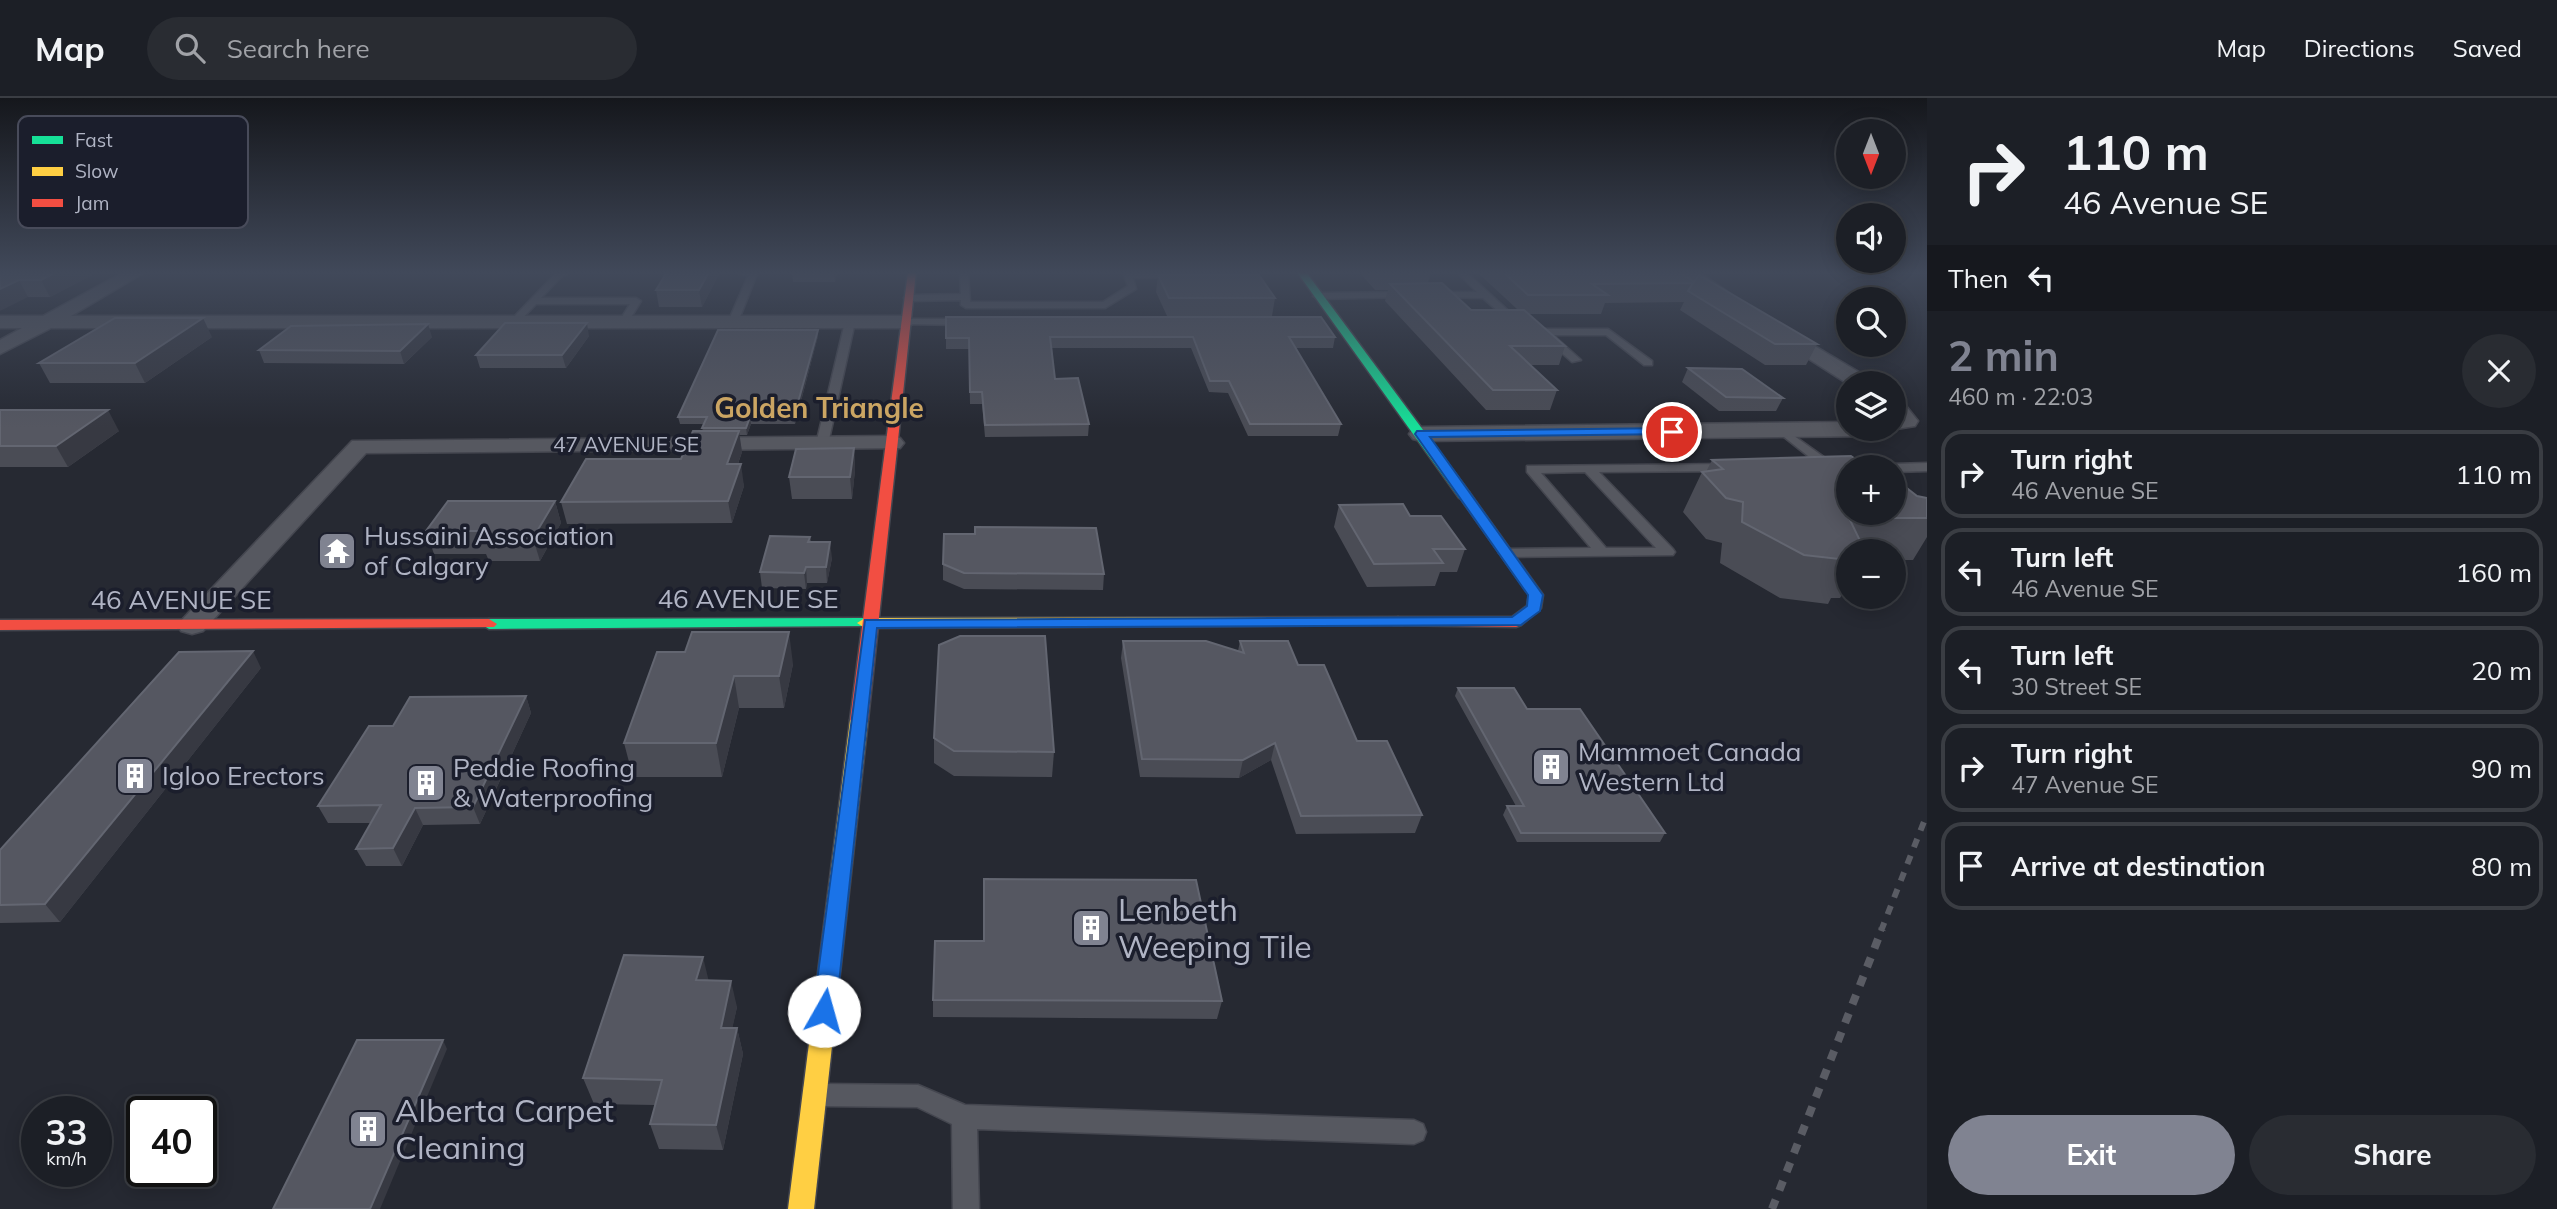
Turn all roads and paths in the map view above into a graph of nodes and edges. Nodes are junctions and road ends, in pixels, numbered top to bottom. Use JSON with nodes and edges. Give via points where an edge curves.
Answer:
{"nodes":[{"id":1,"x":44,"y":324,"type":"edge"},
{"id":2,"x":850,"y":324,"type":"edge"},
{"id":3,"x":906,"y":324,"type":"edge"},
{"id":4,"x":1333,"y":324,"type":"edge"},
{"id":5,"x":1525,"y":324,"type":"edge"},
{"id":6,"x":1768,"y":324,"type":"edge"},
{"id":7,"x":1543,"y":332,"type":"junction"},
{"id":8,"x":0,"y":348,"type":"edge"},
{"id":9,"x":1576,"y":360,"type":"dead end"},
{"id":10,"x":1648,"y":363,"type":"dead end"},
{"id":11,"x":1842,"y":371,"type":"edge"},
{"id":12,"x":1836,"y":430,"type":"edge"},
{"id":13,"x":1783,"y":431,"type":"junction"},
{"id":14,"x":1421,"y":434,"type":"junction"},
{"id":15,"x":892,"y":443,"type":"junction"},
{"id":16,"x":822,"y":444,"type":"junction"},
{"id":17,"x":1927,"y":467,"type":"edge"},
{"id":18,"x":1747,"y":468,"type":"edge"},
{"id":19,"x":1906,"y":468,"type":"edge"},
{"id":20,"x":1589,"y":469,"type":"junction"},
{"id":21,"x":1836,"y":472,"type":"edge"},
{"id":22,"x":1602,"y":552,"type":"junction"},
{"id":23,"x":1506,"y":553,"type":"junction"},
{"id":24,"x":870,"y":623,"type":"junction"},
{"id":25,"x":0,"y":625,"type":"edge"},
{"id":26,"x":192,"y":625,"type":"junction"},
{"id":27,"x":814,"y":1094,"type":"junction"},
{"id":28,"x":964,"y":1117,"type":"junction"},
{"id":29,"x":1414,"y":1132,"type":"dead end"},
{"id":30,"x":801,"y":1209,"type":"edge"},
{"id":31,"x":965,"y":1209,"type":"edge"}],
"edges":[{"from":1,"to":8,"type":"street"},
{"from":2,"to":16,"type":"lane"},
{"from":3,"to":15,"type":"street"},
{"from":4,"to":14,"type":"street"},
{"from":5,"to":7,"type":"lane"},
{"from":6,"to":11,"type":"street"},
{"from":7,"to":9,"type":"lane"},
{"from":7,"to":10,"type":"lane","via":[[1608,331]]},
{"from":12,"to":13,"type":"street"},
{"from":13,"to":14,"type":"street"},
{"from":13,"to":21,"type":"lane","via":[[1831,474]]},
{"from":14,"to":23,"type":"street"},
{"from":15,"to":16,"type":"street","name":"47 AVENUE SE"},
{"from":15,"to":24,"type":"street"},
{"from":16,"to":26,"type":"street","name":"47 AVENUE SE","via":[[359,446]]},
{"from":17,"to":19,"type":"lane"},
{"from":18,"to":20,"type":"lane"},
{"from":20,"to":22,"type":"lane","via":[[1531,469]]},
{"from":20,"to":22,"type":"lane","via":[[1668,552]]},
{"from":22,"to":23,"type":"lane"},
{"from":23,"to":24,"type":"street","name":"46 AVENUE SE","via":[[1536,595],[1534,608],[1516,622]]},
{"from":24,"to":26,"type":"street","name":"46 AVENUE SE"},
{"from":24,"to":27,"type":"street"},
{"from":25,"to":26,"type":"street","name":"46 AVENUE SE"},
{"from":27,"to":28,"type":"lane","via":[[918,1096]]},
{"from":27,"to":30,"type":"street"},
{"from":28,"to":29,"type":"lane"},
{"from":28,"to":31,"type":"lane"}]}
